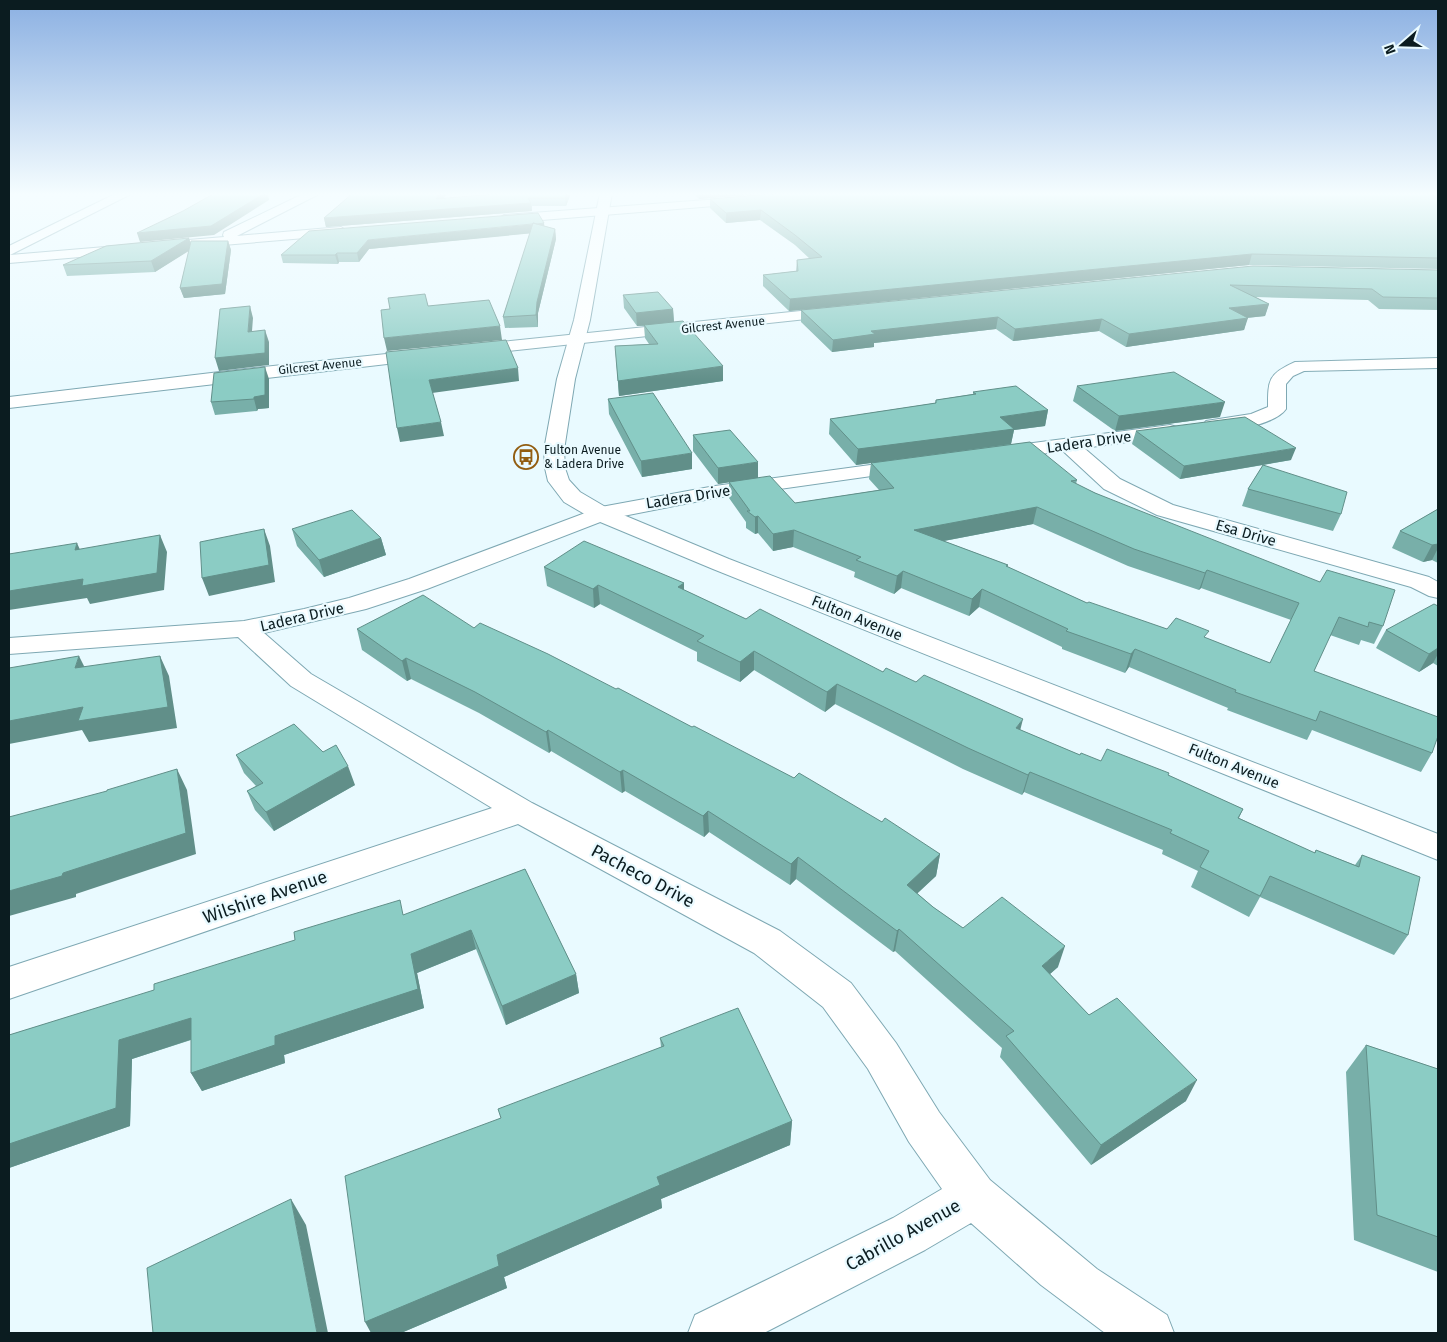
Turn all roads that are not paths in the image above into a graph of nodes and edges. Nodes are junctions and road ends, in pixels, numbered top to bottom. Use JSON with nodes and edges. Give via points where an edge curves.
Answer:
{"nodes":[{"id":1,"x":47,"y":256,"type":"edge"},
{"id":2,"x":594,"y":256,"type":"edge"},
{"id":3,"x":9,"y":259,"type":"edge"},
{"id":4,"x":855,"y":311,"type":"edge"},
{"id":5,"x":576,"y":340,"type":"junction"},
{"id":6,"x":458,"y":352,"type":"edge"},
{"id":7,"x":439,"y":353,"type":"edge"},
{"id":8,"x":1438,"y":363,"type":"edge"},
{"id":9,"x":9,"y":403,"type":"edge"},
{"id":10,"x":1068,"y":444,"type":"junction"},
{"id":11,"x":980,"y":456,"type":"edge"},
{"id":12,"x":932,"y":463,"type":"edge"},
{"id":13,"x":601,"y":514,"type":"junction"},
{"id":14,"x":1438,"y":591,"type":"edge"},
{"id":15,"x":244,"y":630,"type":"junction"},
{"id":16,"x":9,"y":646,"type":"edge"},
{"id":17,"x":521,"y":811,"type":"junction"},
{"id":18,"x":1438,"y":847,"type":"edge"},
{"id":19,"x":9,"y":983,"type":"edge"},
{"id":20,"x":974,"y":1196,"type":"junction"},
{"id":21,"x":713,"y":1333,"type":"edge"},
{"id":22,"x":1149,"y":1333,"type":"edge"}],
"edges":[{"from":1,"to":3,"type":"street"},
{"from":2,"to":5,"type":"street","name":"Fulton Avenue"},
{"from":4,"to":5,"type":"street","name":"Gilcrest Avenue"},
{"from":5,"to":6,"type":"street","name":"Gilcrest Avenue"},
{"from":5,"to":13,"type":"street","name":"Fulton Avenue","via":[[564,388],[554,450],[555,468],[559,481],[572,497]]},
{"from":7,"to":9,"type":"street","name":"Gilcrest Avenue"},
{"from":8,"to":10,"type":"street","name":"Ladera Drive","via":[[1300,366],[1286,372],[1277,382],[1277,409],[1266,416]]},
{"from":10,"to":11,"type":"street","name":"Ladera Drive"},
{"from":10,"to":14,"type":"street","name":"Esa Drive","via":[[1112,484],[1165,510],[1420,582]]},
{"from":12,"to":13,"type":"street","name":"Ladera Drive","via":[[747,487]]},
{"from":13,"to":15,"type":"street","name":"Ladera Drive","via":[[357,604]]},
{"from":13,"to":18,"type":"street","name":"Fulton Avenue"},
{"from":15,"to":16,"type":"street","name":"Ladera Drive"},
{"from":15,"to":17,"type":"street","name":"Pacheco Drive","via":[[301,680]]},
{"from":17,"to":19,"type":"street","name":"Wilshire Avenue"},
{"from":17,"to":20,"type":"street","name":"Pacheco Drive","via":[[766,942],[838,996],[882,1056],[924,1128]]},
{"from":20,"to":21,"type":"street","name":"Cabrillo Avenue","via":[[909,1234]]},
{"from":20,"to":22,"type":"street","name":"Cabrillo Avenue","via":[[1049,1263]]}]}
